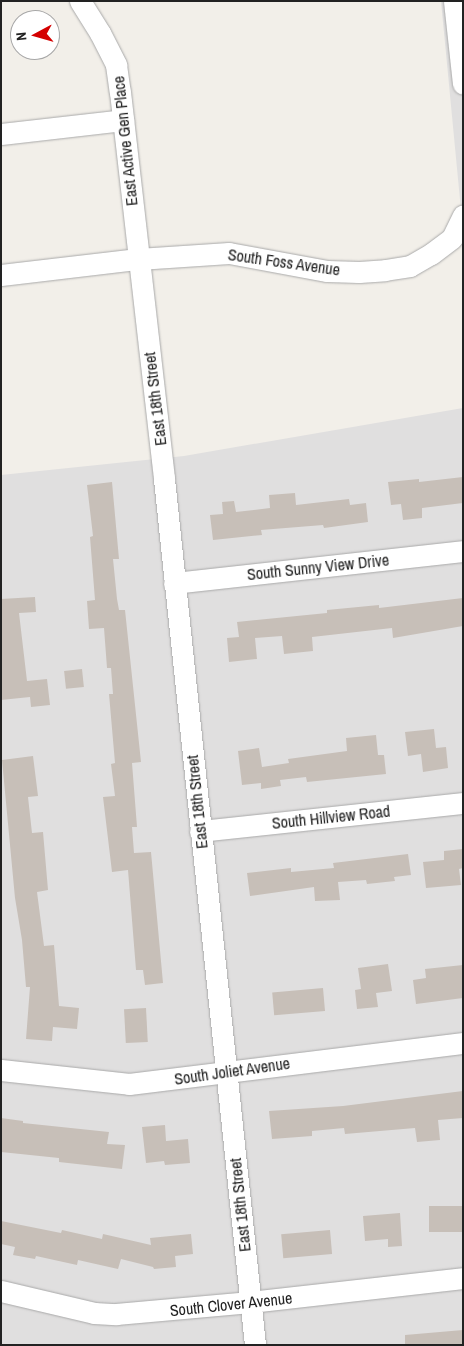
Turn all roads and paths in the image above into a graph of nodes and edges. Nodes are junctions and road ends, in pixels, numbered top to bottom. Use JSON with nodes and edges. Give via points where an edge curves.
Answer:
{"nodes":[{"id":1,"x":80,"y":1,"type":"edge"},
{"id":2,"x":454,"y":1,"type":"edge"},
{"id":3,"x":463,"y":84,"type":"edge"},
{"id":4,"x":123,"y":120,"type":"junction"},
{"id":5,"x":1,"y":134,"type":"edge"},
{"id":6,"x":463,"y":215,"type":"edge"},
{"id":7,"x":457,"y":244,"type":"edge"},
{"id":8,"x":138,"y":260,"type":"junction"},
{"id":9,"x":1,"y":275,"type":"edge"},
{"id":10,"x":463,"y":552,"type":"edge"},
{"id":11,"x":174,"y":582,"type":"junction"},
{"id":12,"x":463,"y":803,"type":"edge"},
{"id":13,"x":200,"y":831,"type":"junction"},
{"id":14,"x":463,"y":1043,"type":"edge"},
{"id":15,"x":1,"y":1070,"type":"edge"},
{"id":16,"x":226,"y":1070,"type":"junction"},
{"id":17,"x":463,"y":1278,"type":"edge"},
{"id":18,"x":1,"y":1291,"type":"edge"},
{"id":19,"x":250,"y":1302,"type":"junction"},
{"id":20,"x":255,"y":1345,"type":"edge"}],
"edges":[{"from":1,"to":4,"type":"street","name":"East Active Gen Place","via":[[116,65]]},
{"from":2,"to":3,"type":"street"},
{"from":4,"to":5,"type":"street"},
{"from":4,"to":8,"type":"street","name":"East Active Gen Place"},
{"from":6,"to":7,"type":"street"},
{"from":7,"to":8,"type":"street","name":"South Foss Avenue","via":[[410,266],[359,272],[327,271],[229,253]]},
{"from":8,"to":9,"type":"street","name":"South Foss Avenue"},
{"from":8,"to":11,"type":"street","name":"East 18th Street"},
{"from":10,"to":11,"type":"street","name":"South Sunny View Drive"},
{"from":11,"to":13,"type":"street","name":"East 18th Street"},
{"from":12,"to":13,"type":"street","name":"South Hillview Road"},
{"from":13,"to":16,"type":"street","name":"East 18th Street"},
{"from":14,"to":16,"type":"street","name":"South Joliet Avenue"},
{"from":15,"to":16,"type":"street","name":"South Joliet Avenue","via":[[129,1084]]},
{"from":16,"to":19,"type":"street","name":"East 18th Street"},
{"from":17,"to":19,"type":"street","name":"South Clover Avenue"},
{"from":18,"to":19,"type":"street","name":"South Clover Avenue","via":[[94,1313]]},
{"from":19,"to":20,"type":"street","name":"East 18th Street"}]}
